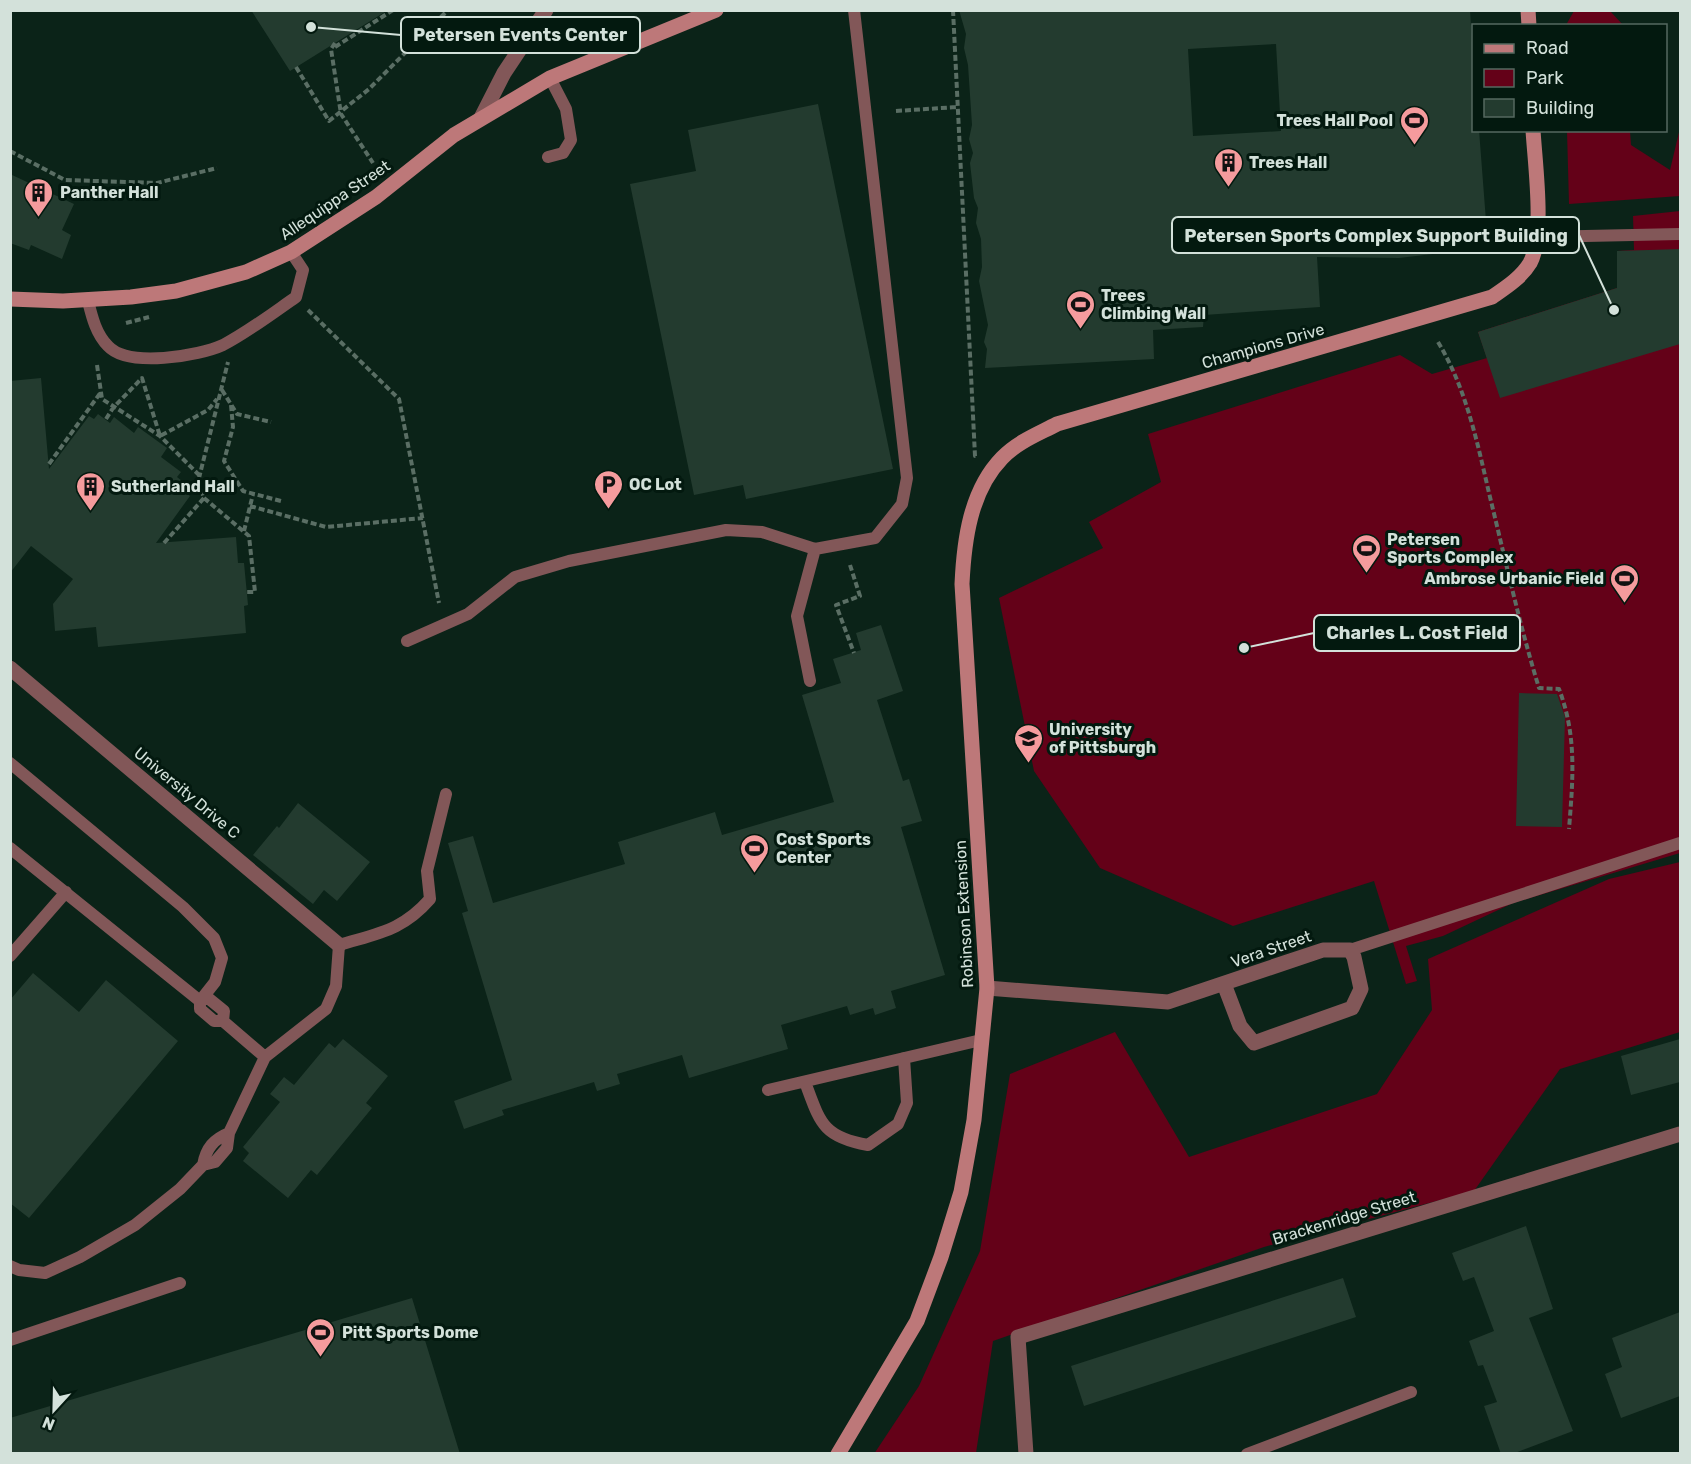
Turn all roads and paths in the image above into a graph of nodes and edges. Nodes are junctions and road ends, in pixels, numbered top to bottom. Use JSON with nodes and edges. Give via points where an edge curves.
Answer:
{"nodes":[{"id":1,"x":393,"y":10,"type":"edge"},
{"id":2,"x":448,"y":10,"type":"edge"},
{"id":3,"x":546,"y":10,"type":"edge"},
{"id":4,"x":716,"y":10,"type":"edge"},
{"id":5,"x":854,"y":10,"type":"edge"},
{"id":6,"x":953,"y":10,"type":"edge"},
{"id":7,"x":335,"y":43,"type":"dead end"},
{"id":8,"x":331,"y":49,"type":"junction"},
{"id":9,"x":296,"y":67,"type":"dead end"},
{"id":10,"x":550,"y":78,"type":"junction"},
{"id":11,"x":957,"y":107,"type":"junction"},
{"id":12,"x":896,"y":111,"type":"dead end"},
{"id":13,"x":341,"y":114,"type":"junction"},
{"id":14,"x":481,"y":118,"type":"junction"},
{"id":15,"x":1533,"y":132,"type":"edge"},
{"id":16,"x":10,"y":151,"type":"edge"},
{"id":17,"x":548,"y":157,"type":"dead end"},
{"id":18,"x":373,"y":163,"type":"dead end"},
{"id":19,"x":217,"y":168,"type":"dead end"},
{"id":20,"x":1680,"y":234,"type":"edge"},
{"id":21,"x":1538,"y":237,"type":"junction"},
{"id":22,"x":291,"y":252,"type":"junction"},
{"id":23,"x":10,"y":299,"type":"edge"},
{"id":24,"x":88,"y":301,"type":"junction"},
{"id":25,"x":308,"y":310,"type":"dead end"},
{"id":26,"x":1438,"y":342,"type":"dead end"},
{"id":27,"x":229,"y":358,"type":"dead end"},
{"id":28,"x":97,"y":365,"type":"dead end"},
{"id":29,"x":221,"y":389,"type":"junction"},
{"id":30,"x":101,"y":391,"type":"junction"},
{"id":31,"x":219,"y":396,"type":"junction"},
{"id":32,"x":231,"y":405,"type":"junction"},
{"id":33,"x":113,"y":408,"type":"junction"},
{"id":34,"x":106,"y":419,"type":"dead end"},
{"id":35,"x":271,"y":422,"type":"dead end"},
{"id":36,"x":160,"y":436,"type":"junction"},
{"id":37,"x":975,"y":456,"type":"dead end"},
{"id":38,"x":1001,"y":459,"type":"joint"},
{"id":39,"x":49,"y":464,"type":"dead end"},
{"id":40,"x":199,"y":476,"type":"junction"},
{"id":41,"x":253,"y":494,"type":"junction"},
{"id":42,"x":204,"y":498,"type":"junction"},
{"id":43,"x":281,"y":501,"type":"dead end"},
{"id":44,"x":250,"y":506,"type":"junction"},
{"id":45,"x":423,"y":518,"type":"junction"},
{"id":46,"x":243,"y":531,"type":"junction"},
{"id":47,"x":164,"y":543,"type":"dead end"},
{"id":48,"x":815,"y":549,"type":"junction"},
{"id":49,"x":850,"y":565,"type":"dead end"},
{"id":50,"x":248,"y":592,"type":"dead end"},
{"id":51,"x":440,"y":603,"type":"dead end"},
{"id":52,"x":407,"y":641,"type":"dead end"},
{"id":53,"x":854,"y":652,"type":"dead end"},
{"id":54,"x":10,"y":668,"type":"edge"},
{"id":55,"x":810,"y":681,"type":"dead end"},
{"id":56,"x":10,"y":763,"type":"edge"},
{"id":57,"x":446,"y":794,"type":"dead end"},
{"id":58,"x":1569,"y":829,"type":"dead end"},
{"id":59,"x":1680,"y":843,"type":"edge"},
{"id":60,"x":10,"y":848,"type":"edge"},
{"id":61,"x":66,"y":892,"type":"junction"},
{"id":62,"x":339,"y":945,"type":"junction"},
{"id":63,"x":1350,"y":950,"type":"junction"},
{"id":64,"x":10,"y":956,"type":"edge"},
{"id":65,"x":1224,"y":984,"type":"junction"},
{"id":66,"x":987,"y":988,"type":"junction"},
{"id":67,"x":200,"y":1001,"type":"junction"},
{"id":68,"x":981,"y":1040,"type":"junction"},
{"id":69,"x":265,"y":1057,"type":"junction"},
{"id":70,"x":904,"y":1058,"type":"junction"},
{"id":71,"x":805,"y":1082,"type":"junction"},
{"id":72,"x":768,"y":1090,"type":"dead end"},
{"id":73,"x":1680,"y":1134,"type":"edge"},
{"id":74,"x":10,"y":1266,"type":"edge"},
{"id":75,"x":180,"y":1283,"type":"dead end"},
{"id":76,"x":10,"y":1340,"type":"edge"},
{"id":77,"x":1411,"y":1392,"type":"dead end"},
{"id":78,"x":838,"y":1454,"type":"edge"},
{"id":79,"x":1026,"y":1454,"type":"edge"},
{"id":80,"x":1247,"y":1454,"type":"edge"}],
"edges":[{"from":1,"to":8,"type":"path"},
{"from":2,"to":13,"type":"path"},
{"from":3,"to":14,"type":"street","via":[[504,73]]},
{"from":4,"to":10,"type":"street","name":"Allequippa Street"},
{"from":5,"to":48,"type":"lane","via":[[907,478],[902,504],[875,538]]},
{"from":6,"to":11,"type":"path"},
{"from":7,"to":8,"type":"path"},
{"from":8,"to":13,"type":"path"},
{"from":9,"to":13,"type":"path","via":[[329,121]]},
{"from":10,"to":14,"type":"street","name":"Allequippa Street"},
{"from":10,"to":17,"type":"lane","via":[[566,109],[571,140],[564,153]]},
{"from":11,"to":12,"type":"path"},
{"from":11,"to":37,"type":"path"},
{"from":13,"to":18,"type":"path"},
{"from":14,"to":22,"type":"street","name":"Allequippa Street","via":[[376,197]]},
{"from":15,"to":21,"type":"street"},
{"from":16,"to":19,"type":"path","via":[[65,180],[157,183]]},
{"from":20,"to":21,"type":"lane"},
{"from":21,"to":38,"type":"street","name":"Champions Drive","via":[[1530,263],[1492,297],[1090,413],[1026,439]]},
{"from":22,"to":24,"type":"street","name":"Allequippa Street","via":[[246,272],[176,291]]},
{"from":22,"to":24,"type":"lane","via":[[303,270],[296,297],[222,345],[199,351],[138,359],[109,348],[95,326]]},
{"from":23,"to":24,"type":"street","name":"Allequippa Street"},
{"from":25,"to":45,"type":"path","via":[[399,399]]},
{"from":26,"to":58,"type":"path","via":[[1454,368],[1474,428],[1519,623],[1539,688],[1559,688],[1569,715],[1574,772]]},
{"from":27,"to":29,"type":"path"},
{"from":28,"to":30,"type":"path"},
{"from":29,"to":31,"type":"path"},
{"from":29,"to":32,"type":"path"},
{"from":30,"to":33,"type":"path","via":[[102,399]]},
{"from":30,"to":39,"type":"path"},
{"from":31,"to":36,"type":"path","via":[[208,410]]},
{"from":31,"to":40,"type":"path"},
{"from":32,"to":35,"type":"path","via":[[237,414]]},
{"from":32,"to":41,"type":"path","via":[[233,427],[224,462],[243,491]]},
{"from":33,"to":34,"type":"path"},
{"from":33,"to":36,"type":"path"},
{"from":33,"to":36,"type":"path","via":[[142,378]]},
{"from":36,"to":40,"type":"path"},
{"from":38,"to":66,"type":"street","name":"Robinson Extension","via":[[974,507],[964,542],[962,584]]},
{"from":40,"to":42,"type":"path"},
{"from":41,"to":43,"type":"path"},
{"from":41,"to":44,"type":"path"},
{"from":42,"to":46,"type":"path"},
{"from":42,"to":47,"type":"path"},
{"from":44,"to":45,"type":"path","via":[[326,527]]},
{"from":44,"to":46,"type":"path"},
{"from":45,"to":51,"type":"path"},
{"from":46,"to":50,"type":"path","via":[[249,536],[255,592]]},
{"from":48,"to":52,"type":"lane","via":[[762,532],[726,530],[569,561],[515,577],[468,614]]},
{"from":48,"to":55,"type":"lane","via":[[797,616]]},
{"from":49,"to":53,"type":"path","via":[[860,596],[836,605]]},
{"from":54,"to":62,"type":"street","name":"University Drive C"},
{"from":56,"to":67,"type":"lane","via":[[183,907],[214,938],[222,958],[214,982]]},
{"from":57,"to":62,"type":"lane","via":[[427,871],[430,898],[398,927]]},
{"from":59,"to":63,"type":"lane"},
{"from":60,"to":61,"type":"lane"},
{"from":61,"to":64,"type":"lane"},
{"from":61,"to":67,"type":"lane"},
{"from":62,"to":69,"type":"lane","via":[[336,986],[326,1009]]},
{"from":63,"to":65,"type":"street","name":"Vera Street","via":[[1323,950]]},
{"from":63,"to":65,"type":"street","name":"Vera Street","via":[[1361,989],[1352,1008],[1254,1043],[1240,1026]]},
{"from":65,"to":66,"type":"street","name":"Vera Street","via":[[1168,1002]]},
{"from":66,"to":68,"type":"street","name":"Robinson Extension"},
{"from":67,"to":69,"type":"lane","via":[[208,998],[224,1011],[223,1021]]},
{"from":68,"to":70,"type":"lane"},
{"from":68,"to":78,"type":"street","name":"Robinson Extension","via":[[974,1120],[961,1192],[941,1257],[917,1322]]},
{"from":69,"to":74,"type":"lane","via":[[229,1133],[216,1138],[203,1165],[180,1189],[135,1225],[45,1273]]},
{"from":70,"to":71,"type":"lane"},
{"from":70,"to":71,"type":"lane","via":[[907,1103],[898,1124],[868,1145],[842,1140],[820,1120]]},
{"from":71,"to":72,"type":"lane"},
{"from":73,"to":79,"type":"street","name":"Brackenridge Street","via":[[1018,1337]]},
{"from":75,"to":76,"type":"lane"},
{"from":77,"to":80,"type":"lane"}]}
